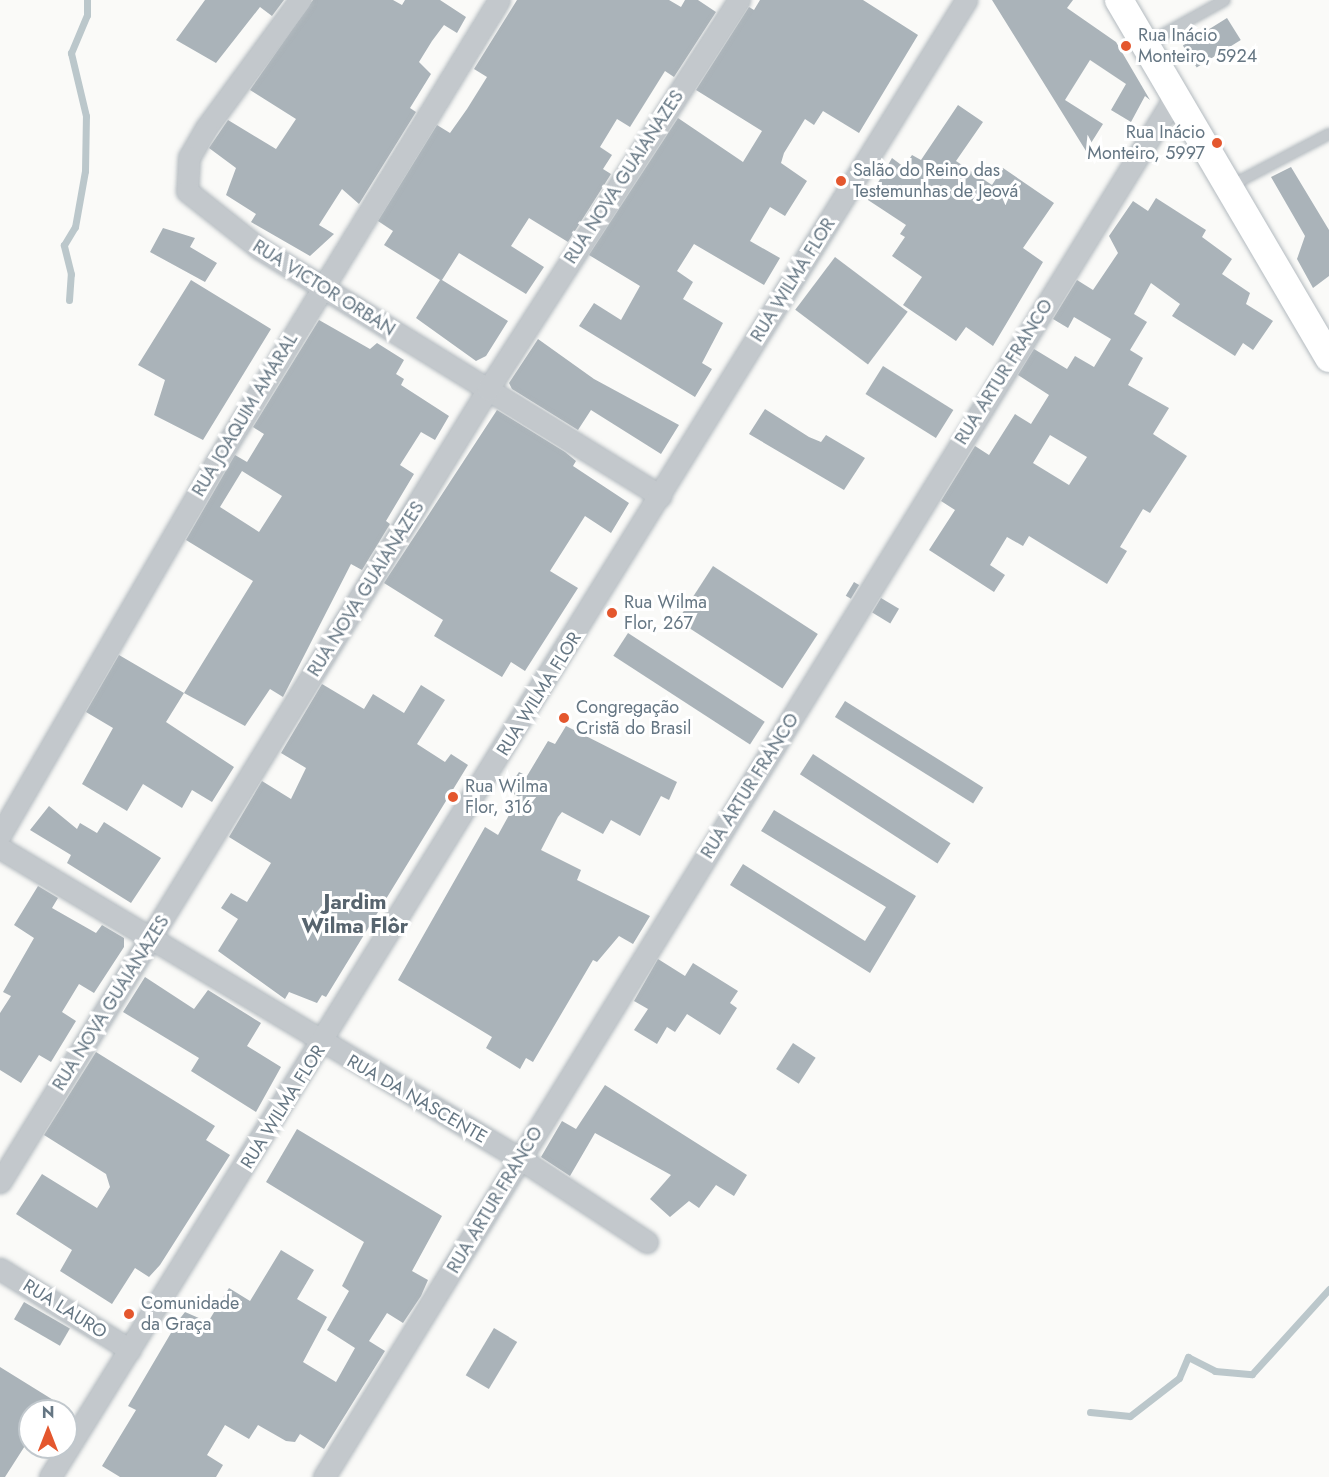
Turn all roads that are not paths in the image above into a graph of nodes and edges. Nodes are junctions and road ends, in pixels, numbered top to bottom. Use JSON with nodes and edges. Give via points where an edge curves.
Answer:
{"nodes":[{"id":1,"x":300,"y":0,"type":"edge"},
{"id":2,"x":499,"y":0,"type":"edge"},
{"id":3,"x":739,"y":0,"type":"edge"},
{"id":4,"x":966,"y":0,"type":"edge"},
{"id":5,"x":1119,"y":0,"type":"edge"},
{"id":6,"x":1225,"y":0,"type":"edge"},
{"id":7,"x":1146,"y":45,"type":"junction"},
{"id":8,"x":1176,"y":95,"type":"junction"},
{"id":9,"x":1329,"y":134,"type":"edge"},
{"id":10,"x":1229,"y":186,"type":"junction"},
{"id":11,"x":321,"y":288,"type":"junction"},
{"id":12,"x":1326,"y":344,"type":"edge"},
{"id":13,"x":488,"y":389,"type":"junction"},
{"id":14,"x":661,"y":496,"type":"junction"},
{"id":15,"x":0,"y":835,"type":"edge"},
{"id":16,"x":0,"y":848,"type":"edge"},
{"id":17,"x":150,"y":940,"type":"junction"},
{"id":18,"x":323,"y":1044,"type":"junction"},
{"id":19,"x":519,"y":1158,"type":"junction"},
{"id":20,"x":0,"y":1182,"type":"edge"},
{"id":21,"x":647,"y":1242,"type":"dead end"},
{"id":22,"x":0,"y":1269,"type":"edge"},
{"id":23,"x":130,"y":1350,"type":"junction"},
{"id":24,"x":50,"y":1477,"type":"edge"},
{"id":25,"x":324,"y":1477,"type":"edge"}],
"edges":[{"from":1,"to":11,"type":"street","name":"RUA VICTOR ORBAN","via":[[206,128],[189,157],[185,182],[196,203],[217,220]]},
{"from":2,"to":11,"type":"street","name":"RUA JOAQUIM AMARAL"},
{"from":3,"to":13,"type":"street","name":"RUA NOVA GUAIANAZES"},
{"from":4,"to":14,"type":"street","name":"RUA WILMA FLOR"},
{"from":5,"to":7,"type":"street"},
{"from":6,"to":7,"type":"lane"},
{"from":7,"to":8,"type":"street"},
{"from":8,"to":10,"type":"street"},
{"from":8,"to":19,"type":"street","name":"RUA ARTUR FRANCO"},
{"from":9,"to":10,"type":"lane"},
{"from":10,"to":12,"type":"street"},
{"from":11,"to":13,"type":"street","name":"RUA VICTOR ORBAN"},
{"from":11,"to":15,"type":"street","name":"RUA JOAQUIM AMARAL"},
{"from":13,"to":14,"type":"street","name":"RUA VICTOR ORBAN"},
{"from":13,"to":17,"type":"street","name":"RUA NOVA GUAIANAZES"},
{"from":14,"to":18,"type":"street","name":"RUA WILMA FLOR"},
{"from":16,"to":17,"type":"street","name":"RUA DA NASCENTE"},
{"from":17,"to":18,"type":"street","name":"RUA DA NASCENTE"},
{"from":17,"to":20,"type":"street","name":"RUA NOVA GUAIANAZES"},
{"from":18,"to":19,"type":"street","name":"RUA DA NASCENTE"},
{"from":18,"to":23,"type":"street","name":"RUA WILMA FLOR"},
{"from":19,"to":21,"type":"street","name":"RUA DA NASCENTE"},
{"from":19,"to":25,"type":"street","name":"RUA ARTUR FRANCO"},
{"from":22,"to":23,"type":"street","name":"RUA LAURO"},
{"from":23,"to":24,"type":"street","name":"RUA WILMA FLOR"}]}
